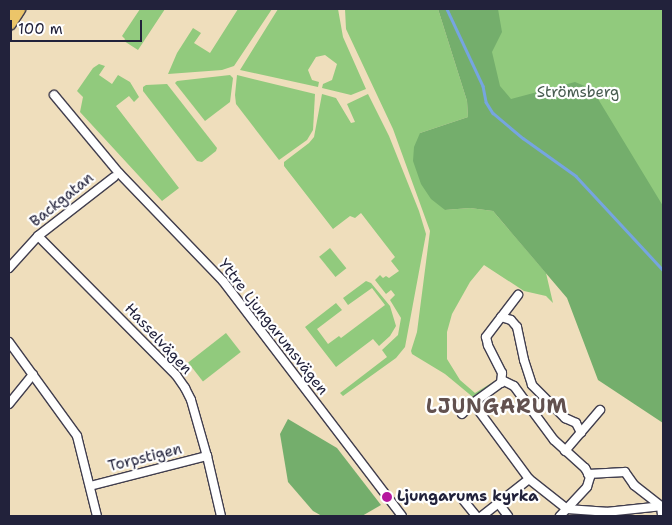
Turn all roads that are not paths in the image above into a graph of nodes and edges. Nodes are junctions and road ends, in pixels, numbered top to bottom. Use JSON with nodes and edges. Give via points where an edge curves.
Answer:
{"nodes":[{"id":1,"x":18,"y":9,"type":"edge"},
{"id":2,"x":9,"y":23,"type":"edge"},
{"id":3,"x":54,"y":95,"type":"dead end"},
{"id":4,"x":114,"y":177,"type":"dead end"},
{"id":5,"x":38,"y":236,"type":"junction"},
{"id":6,"x":9,"y":268,"type":"edge"},
{"id":7,"x":518,"y":295,"type":"dead end"},
{"id":8,"x":501,"y":317,"type":"junction"},
{"id":9,"x":9,"y":342,"type":"edge"},
{"id":10,"x":33,"y":374,"type":"junction"},
{"id":11,"x":530,"y":379,"type":"junction"},
{"id":12,"x":502,"y":380,"type":"junction"},
{"id":13,"x":514,"y":386,"type":"junction"},
{"id":14,"x":473,"y":403,"type":"junction"},
{"id":15,"x":9,"y":404,"type":"edge"},
{"id":16,"x":600,"y":410,"type":"dead end"},
{"id":17,"x":462,"y":414,"type":"dead end"},
{"id":18,"x":581,"y":433,"type":"junction"},
{"id":19,"x":565,"y":451,"type":"junction"},
{"id":20,"x":206,"y":456,"type":"junction"},
{"id":21,"x":588,"y":474,"type":"junction"},
{"id":22,"x":530,"y":479,"type":"junction"},
{"id":23,"x":90,"y":486,"type":"junction"},
{"id":24,"x":464,"y":501,"type":"dead end"},
{"id":25,"x":499,"y":504,"type":"junction"},
{"id":26,"x":662,"y":506,"type":"edge"},
{"id":27,"x":567,"y":509,"type":"junction"},
{"id":28,"x":97,"y":516,"type":"edge"},
{"id":29,"x":221,"y":516,"type":"edge"},
{"id":30,"x":402,"y":516,"type":"edge"},
{"id":31,"x":476,"y":516,"type":"edge"},
{"id":32,"x":482,"y":516,"type":"edge"},
{"id":33,"x":508,"y":516,"type":"edge"},
{"id":34,"x":560,"y":516,"type":"edge"},
{"id":35,"x":662,"y":516,"type":"edge"}],
"edges":[{"from":1,"to":2,"type":"highway"},
{"from":3,"to":30,"type":"street","name":"Yttre Ljungarumsvägen","via":[[118,173],[223,281]]},
{"from":4,"to":5,"type":"street","name":"Backgatan"},
{"from":5,"to":6,"type":"street","name":"Backgatan"},
{"from":5,"to":20,"type":"street","name":"Hasselvägen","via":[[176,375],[190,400]]},
{"from":7,"to":8,"type":"street"},
{"from":8,"to":11,"type":"street","via":[[511,320],[517,327]]},
{"from":8,"to":12,"type":"street","via":[[486,337]]},
{"from":9,"to":10,"type":"street"},
{"from":10,"to":15,"type":"street"},
{"from":10,"to":23,"type":"street","via":[[77,436]]},
{"from":11,"to":13,"type":"street"},
{"from":11,"to":18,"type":"street","via":[[565,418],[576,423]]},
{"from":12,"to":13,"type":"street"},
{"from":12,"to":14,"type":"street"},
{"from":13,"to":19,"type":"street"},
{"from":14,"to":17,"type":"street"},
{"from":14,"to":22,"type":"street"},
{"from":16,"to":18,"type":"street"},
{"from":18,"to":19,"type":"street"},
{"from":19,"to":21,"type":"street"},
{"from":20,"to":23,"type":"street","name":"Torpstigen"},
{"from":20,"to":29,"type":"street","name":"Hasselvägen"},
{"from":21,"to":26,"type":"street","via":[[625,472],[634,485]]},
{"from":21,"to":27,"type":"street","via":[[590,482]]},
{"from":22,"to":25,"type":"street"},
{"from":22,"to":27,"type":"street"},
{"from":23,"to":28,"type":"street"},
{"from":24,"to":31,"type":"street"},
{"from":25,"to":32,"type":"street"},
{"from":25,"to":33,"type":"street"},
{"from":26,"to":27,"type":"street","via":[[606,512]]},
{"from":26,"to":35,"type":"street"},
{"from":27,"to":34,"type":"street"}]}
